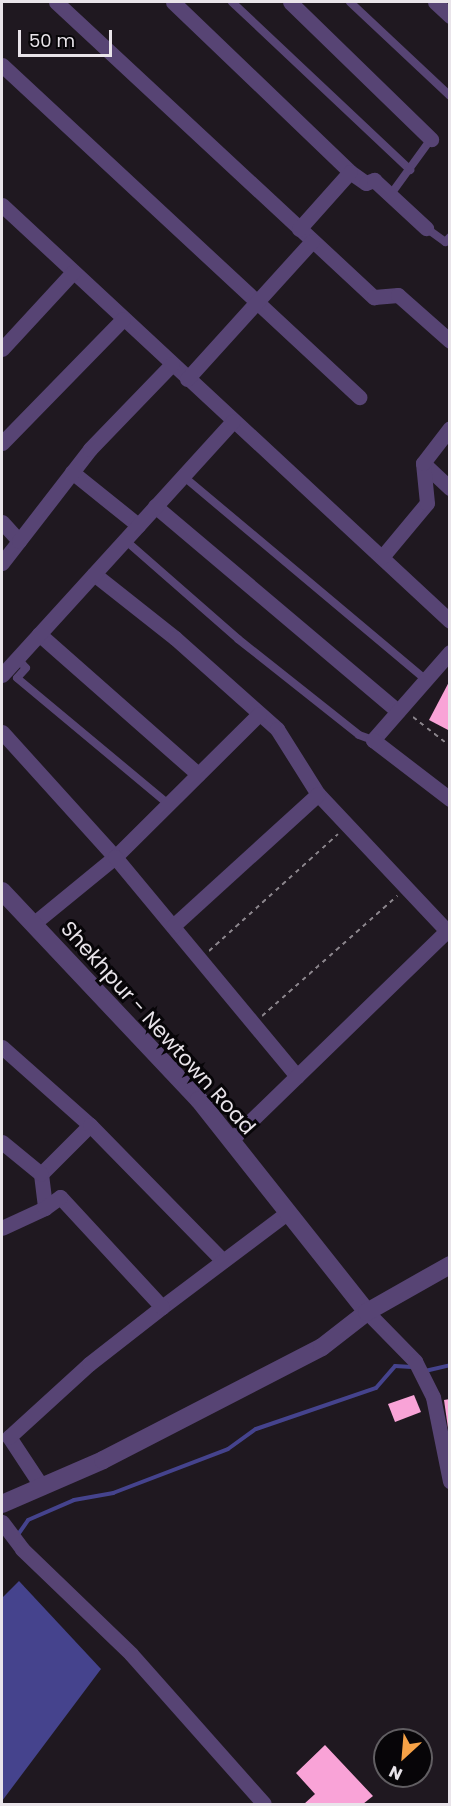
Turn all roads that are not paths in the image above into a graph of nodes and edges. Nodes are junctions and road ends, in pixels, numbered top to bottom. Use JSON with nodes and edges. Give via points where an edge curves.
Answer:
{"nodes":[{"id":1,"x":56,"y":2,"type":"edge"},
{"id":2,"x":173,"y":2,"type":"edge"},
{"id":3,"x":232,"y":2,"type":"edge"},
{"id":4,"x":290,"y":2,"type":"edge"},
{"id":5,"x":350,"y":2,"type":"edge"},
{"id":6,"x":435,"y":2,"type":"edge"},
{"id":7,"x":450,"y":16,"type":"edge"},
{"id":8,"x":2,"y":65,"type":"edge"},
{"id":9,"x":450,"y":96,"type":"edge"},
{"id":10,"x":431,"y":139,"type":"joint"},
{"id":11,"x":411,"y":171,"type":"junction"},
{"id":12,"x":350,"y":172,"type":"junction"},
{"id":13,"x":391,"y":194,"type":"junction"},
{"id":14,"x":2,"y":206,"type":"edge"},
{"id":15,"x":426,"y":228,"type":"joint"},
{"id":16,"x":299,"y":229,"type":"junction"},
{"id":17,"x":450,"y":237,"type":"edge"},
{"id":18,"x":312,"y":241,"type":"junction"},
{"id":19,"x":73,"y":273,"type":"junction"},
{"id":20,"x":256,"y":302,"type":"junction"},
{"id":21,"x":123,"y":319,"type":"junction"},
{"id":22,"x":450,"y":341,"type":"edge"},
{"id":23,"x":2,"y":347,"type":"edge"},
{"id":24,"x":172,"y":364,"type":"junction"},
{"id":25,"x":187,"y":379,"type":"junction"},
{"id":26,"x":359,"y":397,"type":"dead end"},
{"id":27,"x":233,"y":421,"type":"junction"},
{"id":28,"x":450,"y":428,"type":"edge"},
{"id":29,"x":2,"y":444,"type":"edge"},
{"id":30,"x":423,"y":463,"type":"junction"},
{"id":31,"x":72,"y":472,"type":"junction"},
{"id":32,"x":183,"y":476,"type":"junction"},
{"id":33,"x":450,"y":488,"type":"edge"},
{"id":34,"x":155,"y":506,"type":"junction"},
{"id":35,"x":2,"y":522,"type":"edge"},
{"id":36,"x":138,"y":525,"type":"junction"},
{"id":37,"x":125,"y":539,"type":"junction"},
{"id":38,"x":19,"y":541,"type":"junction"},
{"id":39,"x":382,"y":557,"type":"junction"},
{"id":40,"x":2,"y":563,"type":"edge"},
{"id":41,"x":94,"y":574,"type":"junction"},
{"id":42,"x":450,"y":621,"type":"edge"},
{"id":43,"x":39,"y":634,"type":"junction"},
{"id":44,"x":450,"y":652,"type":"edge"},
{"id":45,"x":17,"y":658,"type":"junction"},
{"id":46,"x":2,"y":675,"type":"edge"},
{"id":47,"x":426,"y":680,"type":"junction"},
{"id":48,"x":400,"y":709,"type":"junction"},
{"id":49,"x":259,"y":714,"type":"junction"},
{"id":50,"x":2,"y":732,"type":"edge"},
{"id":51,"x":373,"y":740,"type":"junction"},
{"id":52,"x":198,"y":774,"type":"junction"},
{"id":53,"x":318,"y":794,"type":"junction"},
{"id":54,"x":450,"y":799,"type":"edge"},
{"id":55,"x":168,"y":804,"type":"junction"},
{"id":56,"x":115,"y":856,"type":"junction"},
{"id":57,"x":2,"y":891,"type":"edge"},
{"id":58,"x":33,"y":924,"type":"junction"},
{"id":59,"x":173,"y":926,"type":"junction"},
{"id":60,"x":448,"y":930,"type":"edge"},
{"id":61,"x":2,"y":1047,"type":"edge"},
{"id":62,"x":297,"y":1076,"type":"junction"},
{"id":63,"x":90,"y":1125,"type":"junction"},
{"id":64,"x":231,"y":1140,"type":"junction"},
{"id":65,"x":2,"y":1142,"type":"edge"},
{"id":66,"x":41,"y":1174,"type":"junction"},
{"id":67,"x":45,"y":1208,"type":"junction"},
{"id":68,"x":288,"y":1212,"type":"junction"},
{"id":69,"x":2,"y":1228,"type":"edge"},
{"id":70,"x":223,"y":1261,"type":"junction"},
{"id":71,"x":450,"y":1265,"type":"edge"},
{"id":72,"x":162,"y":1307,"type":"junction"},
{"id":73,"x":368,"y":1312,"type":"junction"},
{"id":74,"x":450,"y":1481,"type":"edge"},
{"id":75,"x":42,"y":1487,"type":"junction"},
{"id":76,"x":2,"y":1504,"type":"edge"},
{"id":77,"x":3,"y":1524,"type":"edge"},
{"id":78,"x":264,"y":1804,"type":"edge"}],
"edges":[{"from":1,"to":16,"type":"street"},
{"from":2,"to":12,"type":"street"},
{"from":3,"to":11,"type":"lane"},
{"from":4,"to":10,"type":"street"},
{"from":5,"to":9,"type":"lane"},
{"from":6,"to":7,"type":"street"},
{"from":8,"to":20,"type":"street"},
{"from":10,"to":11,"type":"lane"},
{"from":11,"to":13,"type":"lane"},
{"from":12,"to":13,"type":"street","via":[[366,183],[374,180]]},
{"from":12,"to":16,"type":"street"},
{"from":13,"to":15,"type":"street"},
{"from":14,"to":19,"type":"street"},
{"from":15,"to":17,"type":"lane","via":[[445,242]]},
{"from":16,"to":18,"type":"street"},
{"from":18,"to":20,"type":"street"},
{"from":18,"to":22,"type":"street","via":[[374,297],[398,296]]},
{"from":19,"to":21,"type":"street"},
{"from":19,"to":23,"type":"street"},
{"from":20,"to":25,"type":"street"},
{"from":20,"to":26,"type":"street"},
{"from":21,"to":24,"type":"street"},
{"from":21,"to":29,"type":"street"},
{"from":24,"to":25,"type":"street"},
{"from":24,"to":31,"type":"street"},
{"from":25,"to":27,"type":"street"},
{"from":27,"to":32,"type":"street"},
{"from":27,"to":39,"type":"street"},
{"from":28,"to":30,"type":"street"},
{"from":30,"to":33,"type":"street"},
{"from":30,"to":39,"type":"street","via":[[427,503]]},
{"from":31,"to":36,"type":"street"},
{"from":31,"to":38,"type":"street"},
{"from":32,"to":34,"type":"street"},
{"from":32,"to":47,"type":"lane"},
{"from":34,"to":36,"type":"street"},
{"from":34,"to":48,"type":"street"},
{"from":35,"to":38,"type":"street"},
{"from":36,"to":37,"type":"street"},
{"from":37,"to":41,"type":"street"},
{"from":37,"to":51,"type":"lane","via":[[238,639],[359,735]]},
{"from":38,"to":40,"type":"street"},
{"from":39,"to":42,"type":"street"},
{"from":41,"to":43,"type":"street"},
{"from":41,"to":49,"type":"street","via":[[175,638]]},
{"from":43,"to":45,"type":"street"},
{"from":43,"to":52,"type":"street"},
{"from":44,"to":47,"type":"street"},
{"from":45,"to":46,"type":"street"},
{"from":45,"to":55,"type":"lane","via":[[26,668],[17,678]]},
{"from":47,"to":48,"type":"street"},
{"from":48,"to":51,"type":"street"},
{"from":49,"to":52,"type":"street"},
{"from":49,"to":53,"type":"street","via":[[277,729]]},
{"from":50,"to":56,"type":"street"},
{"from":51,"to":54,"type":"street"},
{"from":52,"to":55,"type":"street"},
{"from":53,"to":59,"type":"street"},
{"from":53,"to":60,"type":"street"},
{"from":55,"to":56,"type":"street"},
{"from":56,"to":58,"type":"street"},
{"from":56,"to":59,"type":"street"},
{"from":57,"to":58,"type":"street","name":"Shekhpur - Newtown Road"},
{"from":58,"to":64,"type":"street","name":"Shekhpur - Newtown Road","via":[[199,1100]]},
{"from":59,"to":62,"type":"street"},
{"from":60,"to":62,"type":"street"},
{"from":61,"to":63,"type":"street"},
{"from":62,"to":64,"type":"street"},
{"from":63,"to":66,"type":"street"},
{"from":63,"to":70,"type":"street"},
{"from":64,"to":68,"type":"street","name":"Shekhpur - Newtown Road"},
{"from":65,"to":66,"type":"street"},
{"from":66,"to":67,"type":"street"},
{"from":67,"to":69,"type":"street"},
{"from":67,"to":72,"type":"street","via":[[60,1197]]},
{"from":68,"to":70,"type":"street"},
{"from":68,"to":73,"type":"street","name":"Shekhpur - Newtown Road"},
{"from":70,"to":72,"type":"street"},
{"from":71,"to":73,"type":"street"},
{"from":72,"to":75,"type":"street","via":[[89,1364],[9,1437]]},
{"from":73,"to":74,"type":"street","via":[[415,1361],[433,1396]]},
{"from":73,"to":75,"type":"street","via":[[322,1347],[103,1460]]},
{"from":75,"to":76,"type":"street"},
{"from":77,"to":78,"type":"street","via":[[22,1549],[130,1654]]}]}
